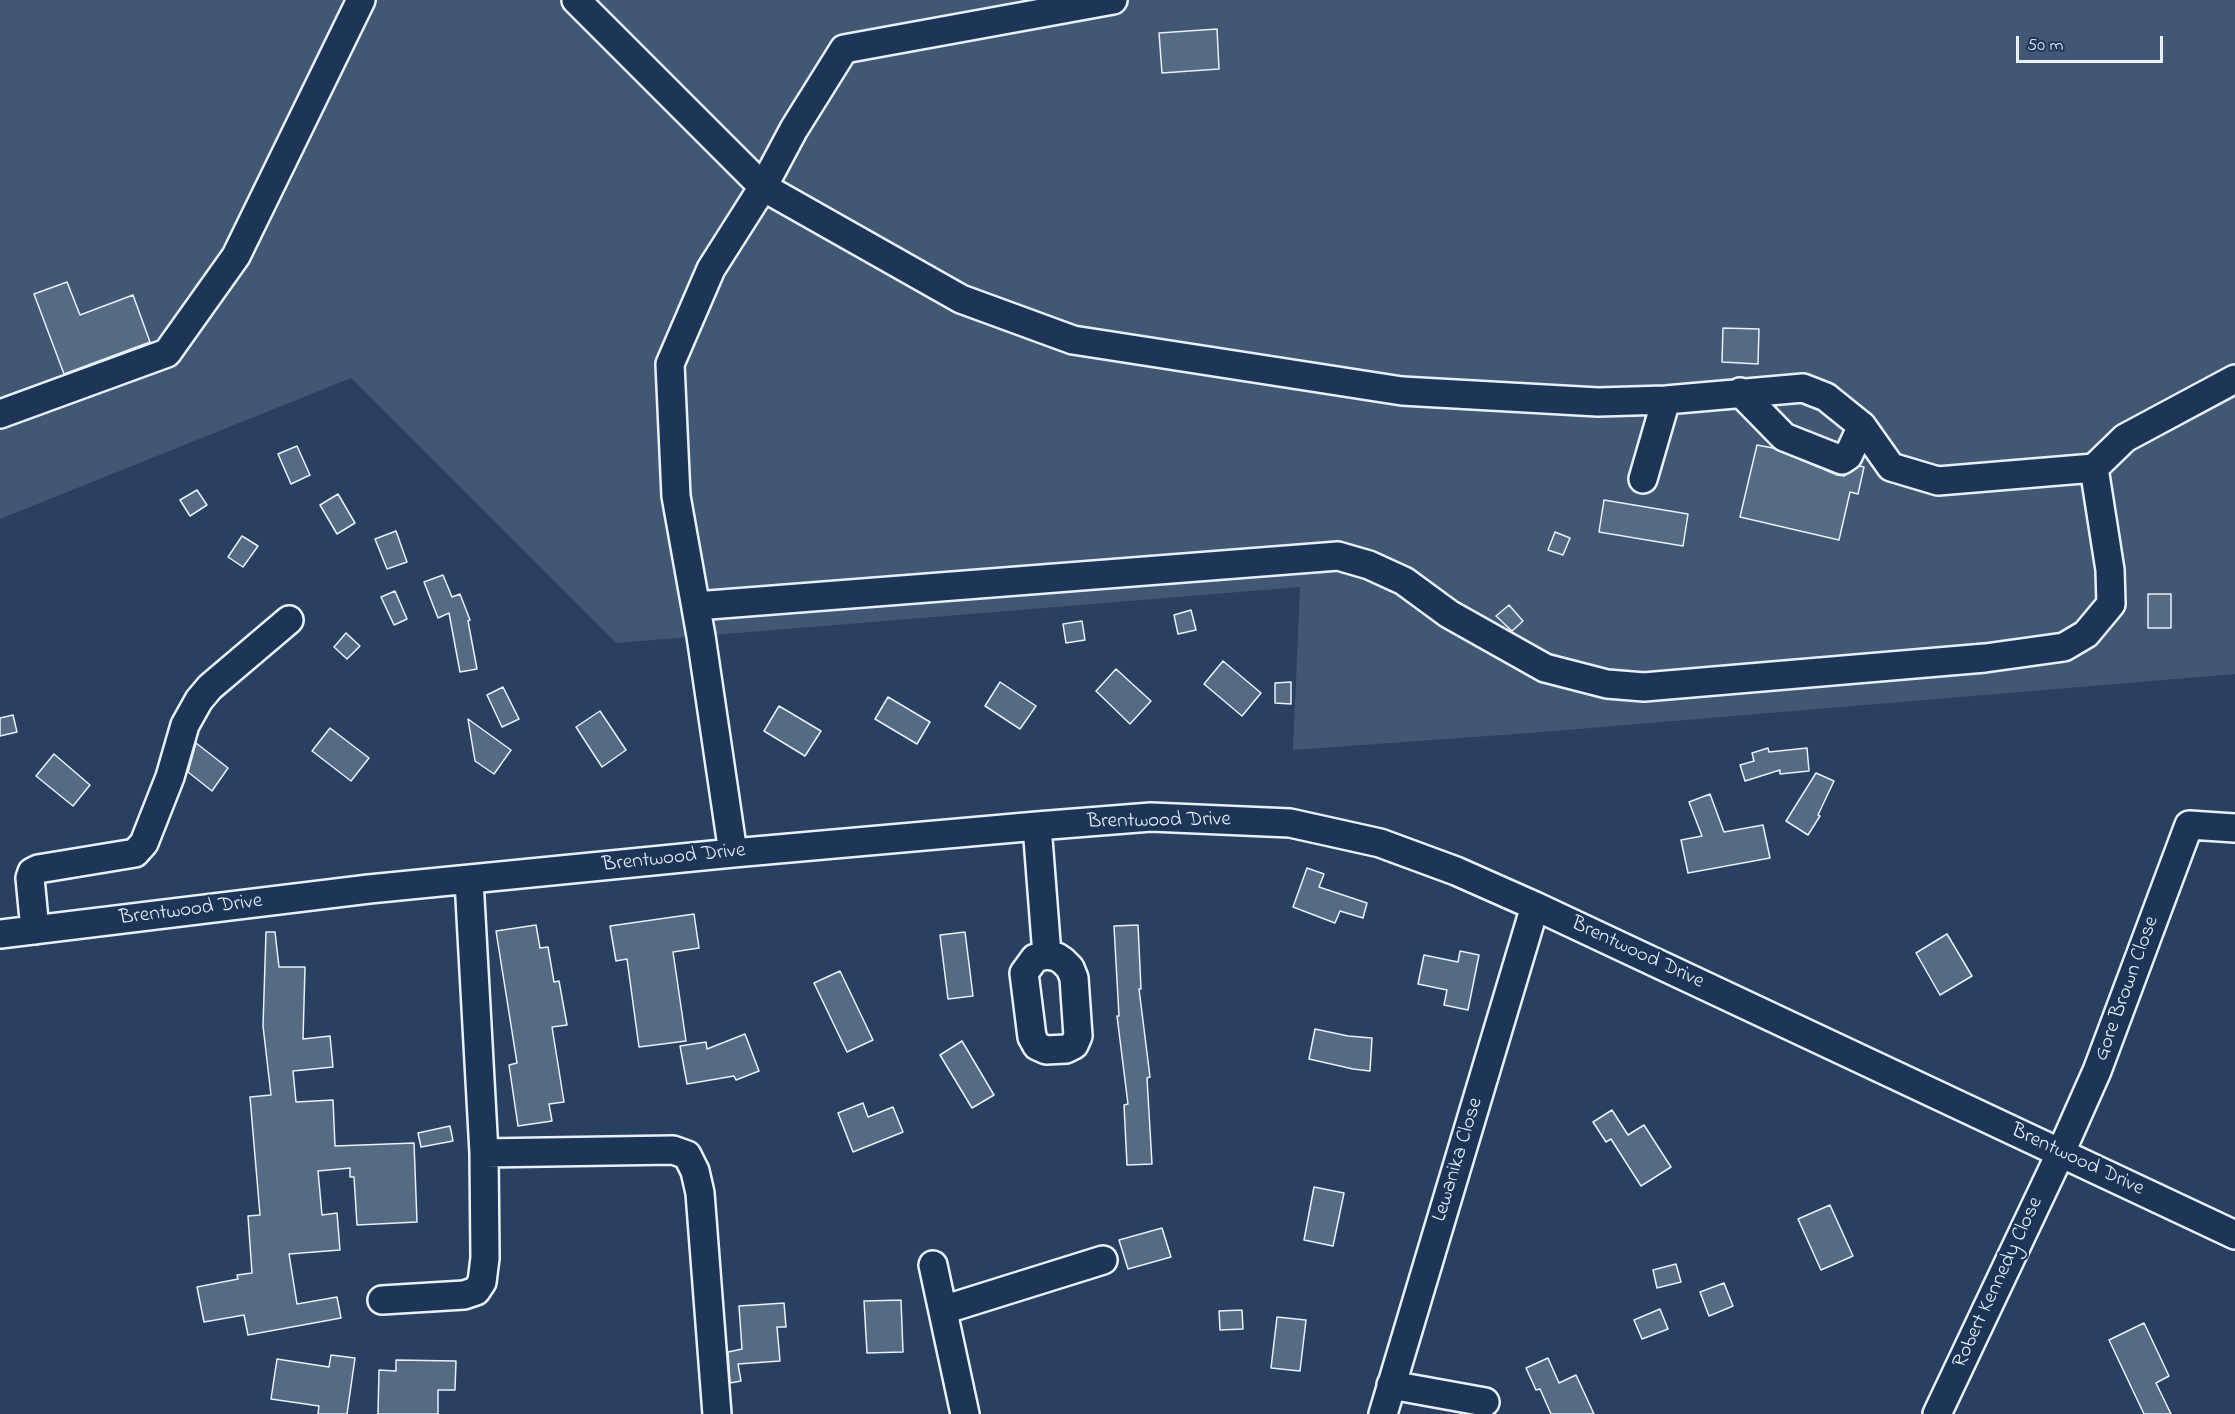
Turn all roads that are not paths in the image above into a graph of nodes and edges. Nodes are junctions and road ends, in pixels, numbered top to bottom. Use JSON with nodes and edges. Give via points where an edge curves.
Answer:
{"nodes":[{"id":1,"x":362,"y":0,"type":"edge"},
{"id":2,"x":576,"y":0,"type":"edge"},
{"id":3,"x":1113,"y":0,"type":"edge"},
{"id":4,"x":763,"y":187,"type":"junction"},
{"id":5,"x":2235,"y":379,"type":"edge"},
{"id":6,"x":1740,"y":392,"type":"junction"},
{"id":7,"x":1666,"y":400,"type":"junction"},
{"id":8,"x":0,"y":414,"type":"edge"},
{"id":9,"x":1862,"y":426,"type":"junction"},
{"id":10,"x":2094,"y":468,"type":"junction"},
{"id":11,"x":1643,"y":479,"type":"dead end"},
{"id":12,"x":696,"y":606,"type":"junction"},
{"id":13,"x":289,"y":620,"type":"dead end"},
{"id":14,"x":1038,"y":826,"type":"junction"},
{"id":15,"x":2235,"y":828,"type":"edge"},
{"id":16,"x":733,"y":853,"type":"junction"},
{"id":17,"x":469,"y":880,"type":"junction"},
{"id":18,"x":1535,"y":906,"type":"junction"},
{"id":19,"x":35,"y":930,"type":"junction"},
{"id":20,"x":0,"y":934,"type":"edge"},
{"id":21,"x":1047,"y":956,"type":"dead end"},
{"id":22,"x":2061,"y":1152,"type":"junction"},
{"id":23,"x":484,"y":1153,"type":"junction"},
{"id":24,"x":2235,"y":1235,"type":"edge"},
{"id":25,"x":1103,"y":1260,"type":"dead end"},
{"id":26,"x":933,"y":1265,"type":"dead end"},
{"id":27,"x":382,"y":1300,"type":"dead end"},
{"id":28,"x":943,"y":1311,"type":"junction"},
{"id":29,"x":1391,"y":1385,"type":"junction"},
{"id":30,"x":1485,"y":1402,"type":"dead end"},
{"id":31,"x":717,"y":1414,"type":"edge"},
{"id":32,"x":965,"y":1414,"type":"edge"},
{"id":33,"x":1383,"y":1414,"type":"edge"},
{"id":34,"x":1937,"y":1414,"type":"edge"}],
"edges":[{"from":1,"to":8,"type":"street","via":[[236,256],[167,353]]},
{"from":2,"to":4,"type":"street"},
{"from":3,"to":4,"type":"street","via":[[844,49]]},
{"from":4,"to":7,"type":"street","via":[[961,299],[1073,340],[1402,391],[1598,402]]},
{"from":4,"to":12,"type":"street","via":[[711,269],[670,364],[676,496]]},
{"from":5,"to":10,"type":"street","via":[[2125,438]]},
{"from":6,"to":7,"type":"street"},
{"from":6,"to":9,"type":"street","via":[[1803,388],[1826,397]]},
{"from":6,"to":9,"type":"street","via":[[1784,437],[1842,460],[1848,456]]},
{"from":7,"to":11,"type":"street"},
{"from":9,"to":10,"type":"street","via":[[1891,467],[1938,481]]},
{"from":10,"to":12,"type":"street","via":[[2110,570],[2111,604],[2086,634],[2064,647],[1985,658],[1644,687],[1607,684],[1545,668],[1449,614],[1404,581],[1338,556]]},
{"from":12,"to":16,"type":"street"},
{"from":13,"to":19,"type":"street","via":[[210,687],[192,711],[144,843],[135,853],[32,872]]},
{"from":14,"to":16,"type":"street","name":"Brentwood Drive"},
{"from":14,"to":18,"type":"street","name":"Brentwood Drive","via":[[1151,817],[1290,823],[1380,843]]},
{"from":14,"to":21,"type":"street"},
{"from":15,"to":22,"type":"street","name":"Gore Brown Close","via":[[2189,825],[2097,1071]]},
{"from":16,"to":17,"type":"street","name":"Brentwood Drive"},
{"from":17,"to":19,"type":"street","name":"Brentwood Drive"},
{"from":17,"to":23,"type":"street"},
{"from":18,"to":22,"type":"street","name":"Brentwood Drive"},
{"from":18,"to":29,"type":"street","name":"Lewanika Close"},
{"from":19,"to":20,"type":"street","name":"Brentwood Drive"},
{"from":22,"to":24,"type":"street","name":"Brentwood Drive"},
{"from":22,"to":34,"type":"street","name":"Robert Kennedy Close"},
{"from":23,"to":27,"type":"street","via":[[484,1258],[482,1282],[476,1291]]},
{"from":23,"to":31,"type":"street","via":[[673,1150],[687,1155],[700,1193]]},
{"from":25,"to":28,"type":"street"},
{"from":26,"to":28,"type":"street"},
{"from":28,"to":32,"type":"street"},
{"from":29,"to":30,"type":"street"},
{"from":29,"to":33,"type":"street","name":"Lewanika Close"}]}
